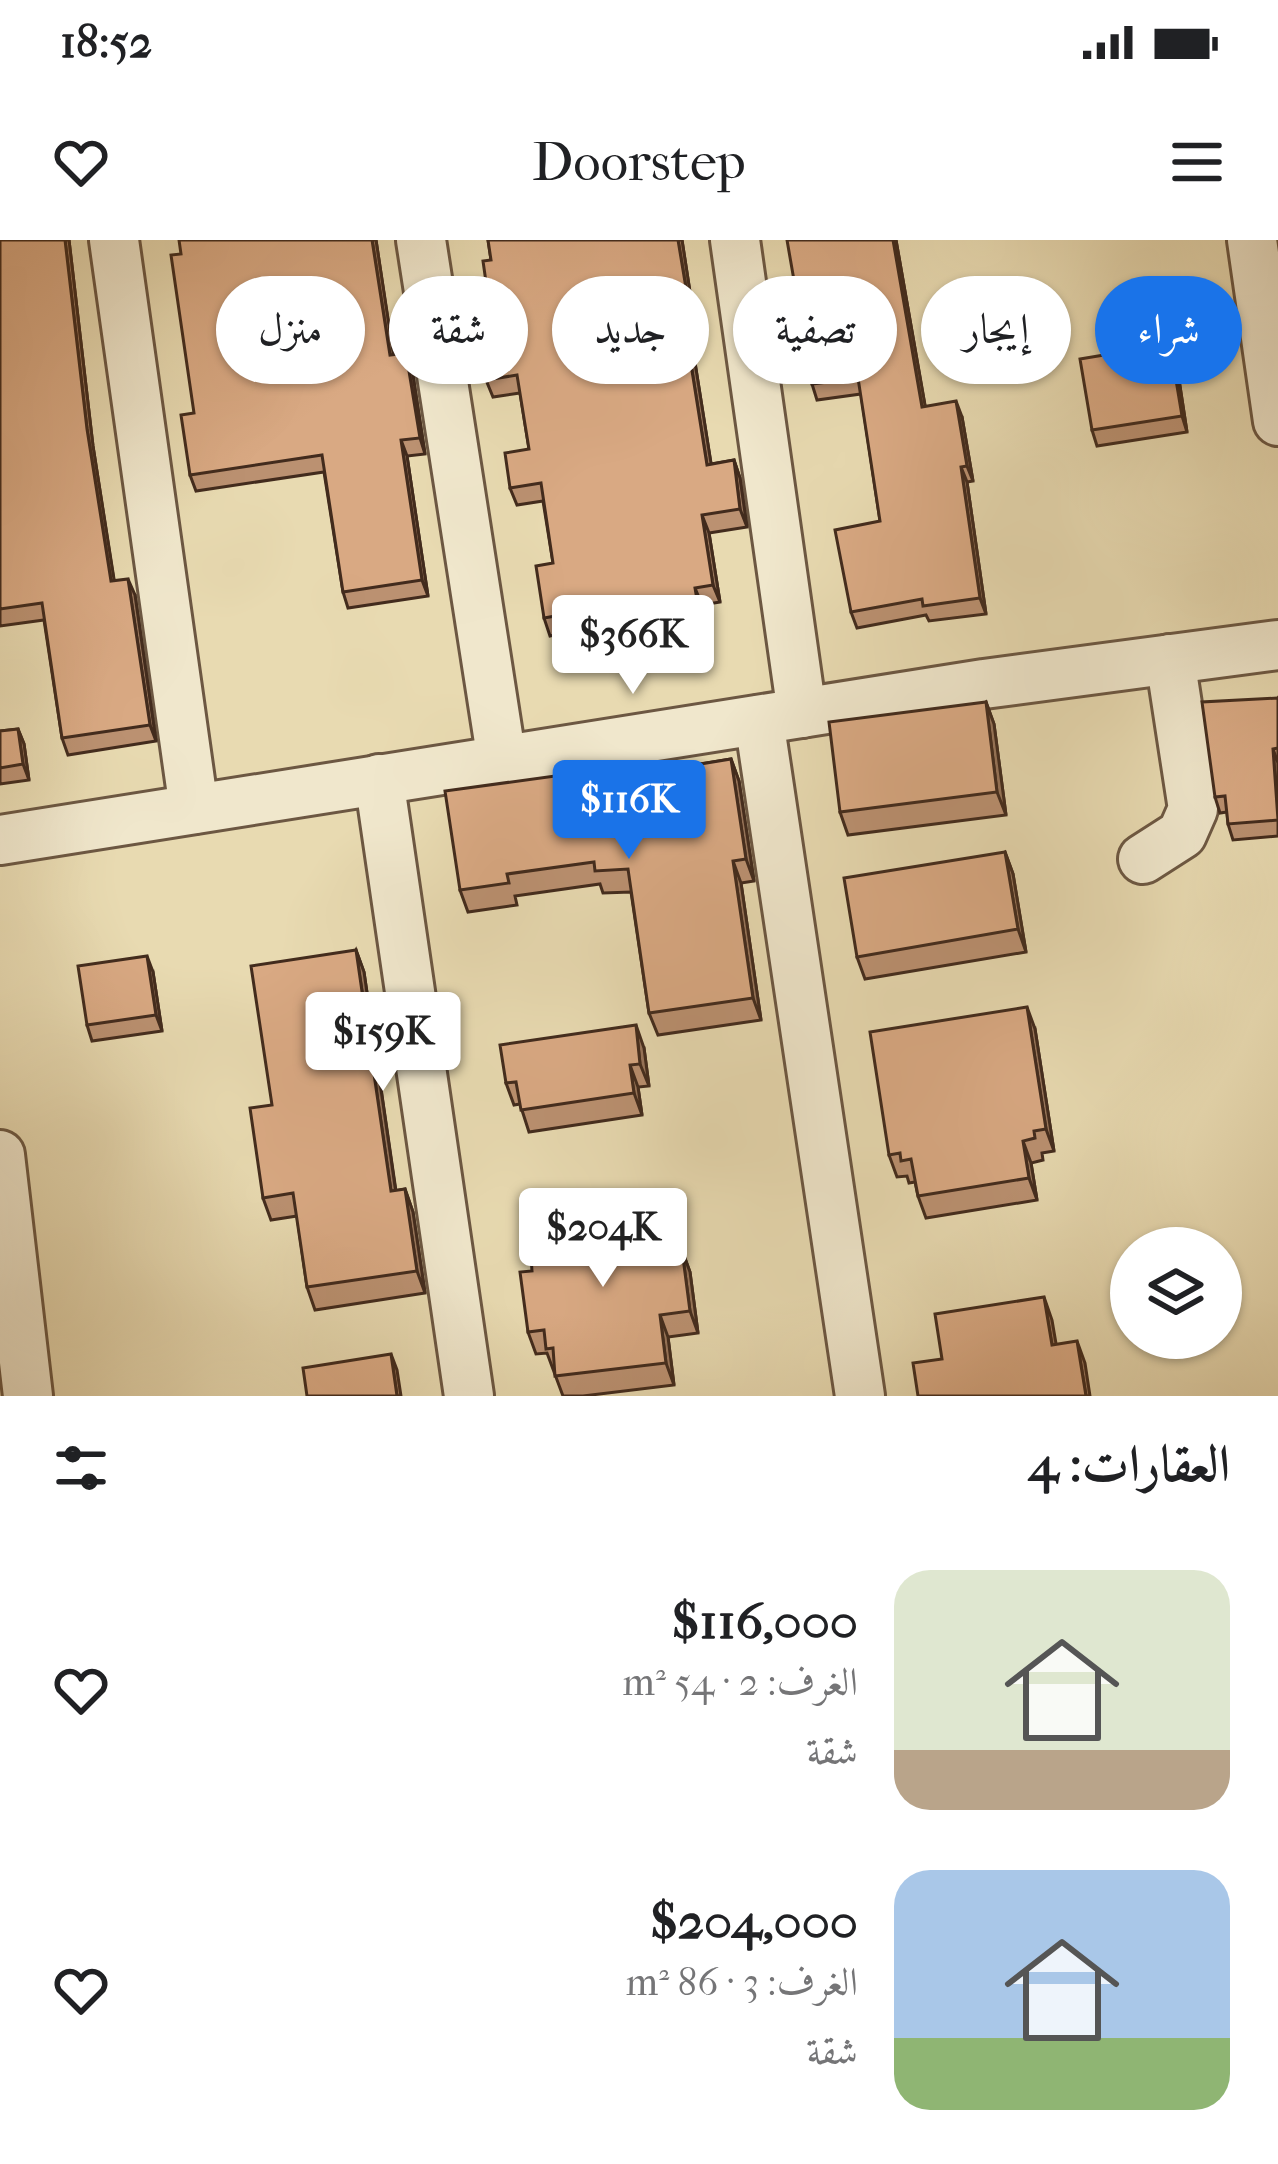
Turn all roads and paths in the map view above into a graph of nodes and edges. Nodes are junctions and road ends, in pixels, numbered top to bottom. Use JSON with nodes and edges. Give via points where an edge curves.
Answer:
{"nodes":[{"id":1,"x":114,"y":240,"type":"edge"},
{"id":2,"x":421,"y":240,"type":"edge"},
{"id":3,"x":735,"y":240,"type":"edge"},
{"id":4,"x":1252,"y":240,"type":"edge"},
{"id":5,"x":1278,"y":422,"type":"edge"},
{"id":6,"x":1278,"y":645,"type":"edge"},
{"id":7,"x":1170,"y":659,"type":"junction"},
{"id":8,"x":781,"y":717,"type":"junction"},
{"id":9,"x":502,"y":761,"type":"junction"},
{"id":10,"x":379,"y":779,"type":"junction"},
{"id":11,"x":194,"y":809,"type":"junction"},
{"id":12,"x":0,"y":839,"type":"edge"},
{"id":13,"x":1143,"y":860,"type":"dead end"},
{"id":14,"x":0,"y":1155,"type":"edge"},
{"id":15,"x":1,"y":1165,"type":"edge"},
{"id":16,"x":28,"y":1396,"type":"edge"},
{"id":17,"x":469,"y":1396,"type":"edge"},
{"id":18,"x":860,"y":1396,"type":"edge"}],
"edges":[{"from":1,"to":11,"type":"street"},
{"from":2,"to":9,"type":"street"},
{"from":3,"to":8,"type":"street"},
{"from":4,"to":5,"type":"street"},
{"from":6,"to":7,"type":"street"},
{"from":7,"to":8,"type":"street"},
{"from":7,"to":13,"type":"street","via":[[1193,809],[1182,835]]},
{"from":8,"to":9,"type":"street"},
{"from":8,"to":18,"type":"street"},
{"from":9,"to":10,"type":"street"},
{"from":10,"to":11,"type":"street"},
{"from":10,"to":17,"type":"street"},
{"from":11,"to":12,"type":"street"},
{"from":14,"to":15,"type":"street"},
{"from":15,"to":16,"type":"street"}]}
